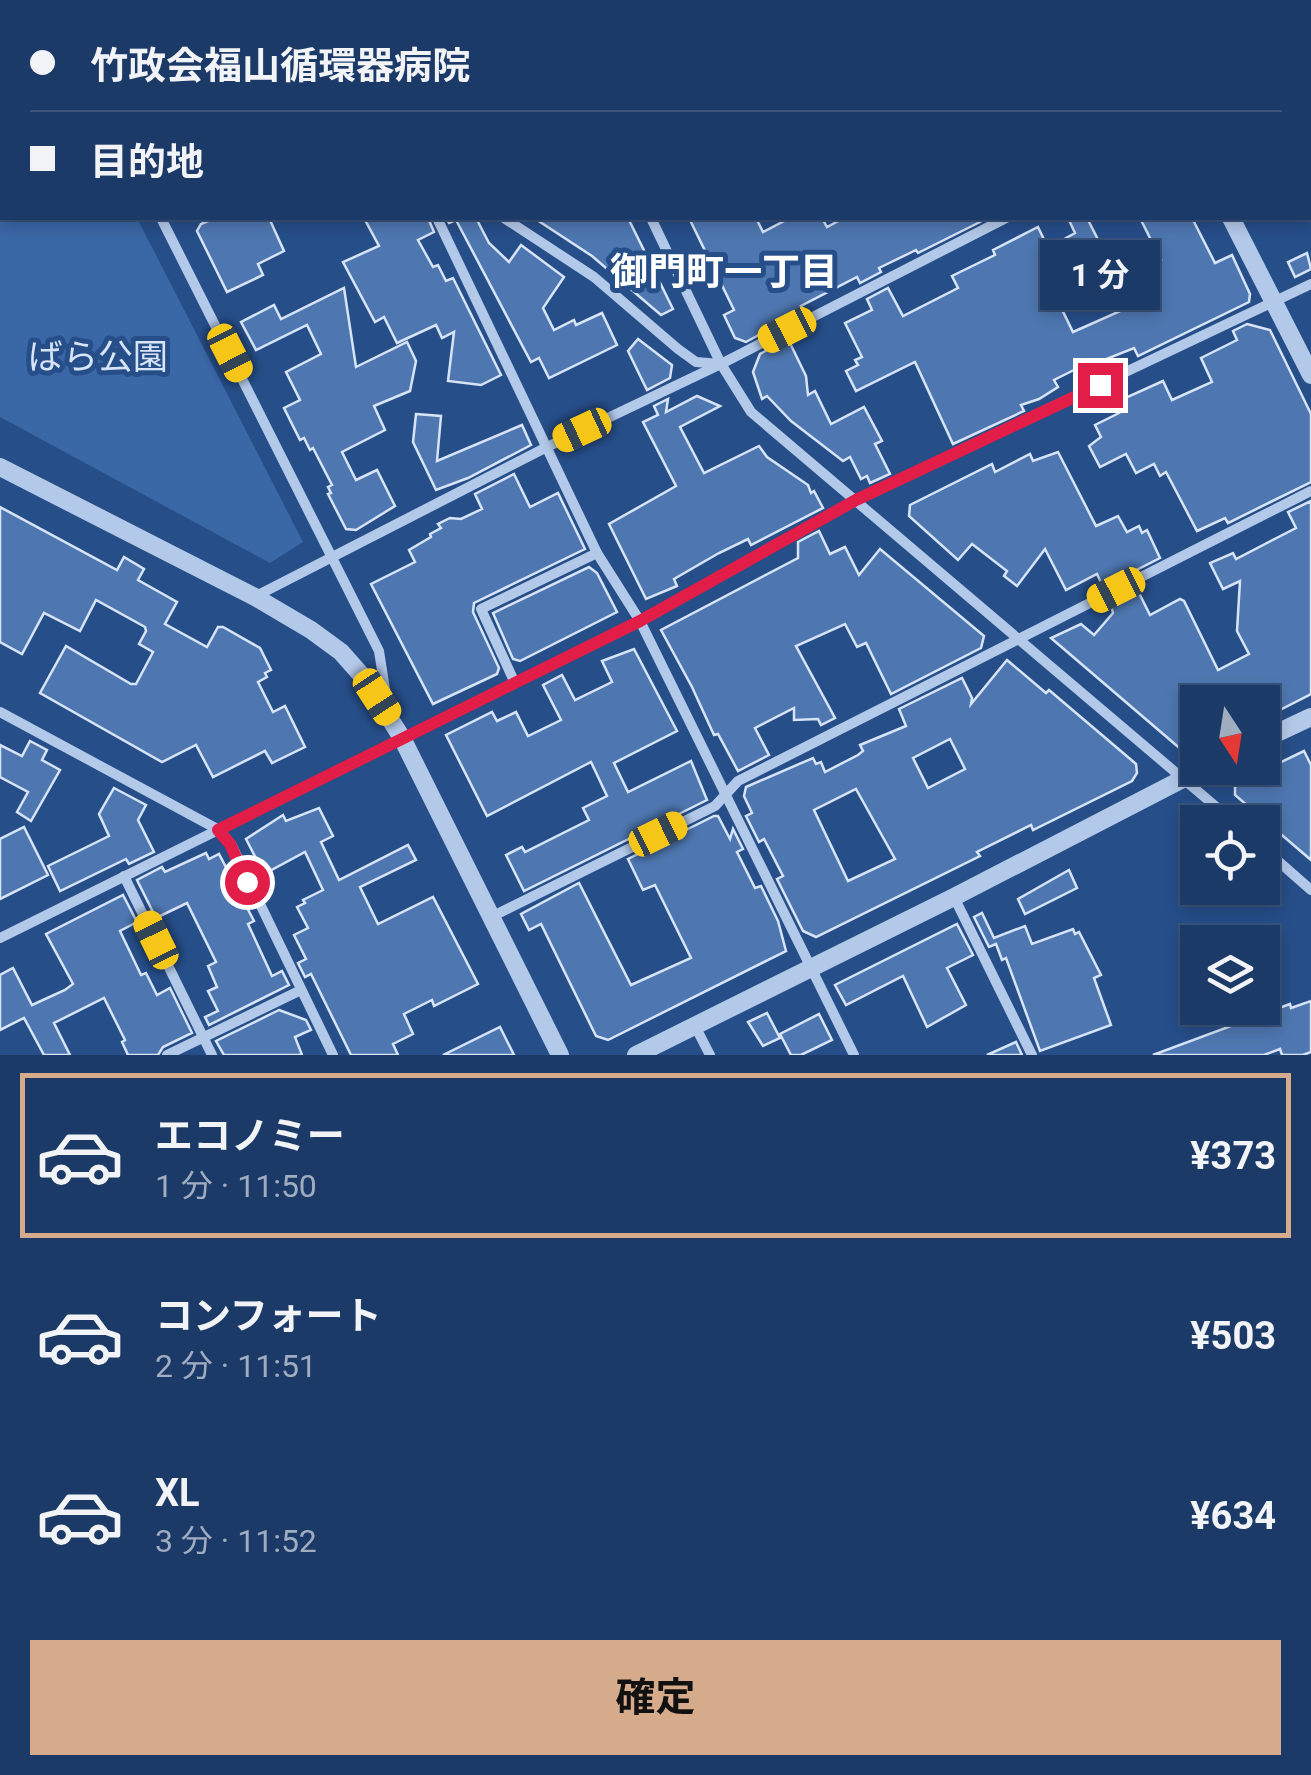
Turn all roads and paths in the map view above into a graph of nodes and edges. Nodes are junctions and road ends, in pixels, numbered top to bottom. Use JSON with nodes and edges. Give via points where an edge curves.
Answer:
{"nodes":[{"id":1,"x":163,"y":220,"type":"edge"},
{"id":2,"x":438,"y":220,"type":"edge"},
{"id":3,"x":507,"y":220,"type":"edge"},
{"id":4,"x":653,"y":220,"type":"edge"},
{"id":5,"x":1232,"y":220,"type":"edge"},
{"id":6,"x":982,"y":223,"type":"edge"},
{"id":7,"x":1311,"y":284,"type":"edge"},
{"id":8,"x":1274,"y":302,"type":"junction"},
{"id":9,"x":722,"y":364,"type":"junction"},
{"id":10,"x":1311,"y":376,"type":"edge"},
{"id":11,"x":547,"y":447,"type":"junction"},
{"id":12,"x":0,"y":467,"type":"edge"},
{"id":13,"x":1311,"y":491,"type":"edge"},
{"id":14,"x":856,"y":500,"type":"junction"},
{"id":15,"x":597,"y":553,"type":"junction"},
{"id":16,"x":334,"y":557,"type":"junction"},
{"id":17,"x":255,"y":597,"type":"junction"},
{"id":18,"x":640,"y":621,"type":"junction"},
{"id":19,"x":1019,"y":639,"type":"junction"},
{"id":20,"x":514,"y":681,"type":"junction"},
{"id":21,"x":0,"y":712,"type":"edge"},
{"id":22,"x":390,"y":716,"type":"junction"},
{"id":23,"x":1311,"y":717,"type":"edge"},
{"id":24,"x":1280,"y":732,"type":"edge"},
{"id":25,"x":402,"y":738,"type":"junction"},
{"id":26,"x":1180,"y":776,"type":"edge"},
{"id":27,"x":1180,"y":779,"type":"edge"},
{"id":28,"x":1190,"y":785,"type":"edge"},
{"id":29,"x":726,"y":792,"type":"junction"},
{"id":30,"x":1214,"y":805,"type":"edge"},
{"id":31,"x":218,"y":830,"type":"junction"},
{"id":32,"x":1280,"y":863,"type":"edge"},
{"id":33,"x":124,"y":876,"type":"junction"},
{"id":34,"x":1311,"y":890,"type":"edge"},
{"id":35,"x":954,"y":897,"type":"junction"},
{"id":36,"x":491,"y":916,"type":"junction"},
{"id":37,"x":0,"y":938,"type":"edge"},
{"id":38,"x":810,"y":968,"type":"junction"},
{"id":39,"x":299,"y":990,"type":"junction"},
{"id":40,"x":695,"y":1026,"type":"junction"},
{"id":41,"x":202,"y":1036,"type":"junction"},
{"id":42,"x":167,"y":1055,"type":"edge"},
{"id":43,"x":212,"y":1055,"type":"edge"},
{"id":44,"x":333,"y":1055,"type":"edge"},
{"id":45,"x":560,"y":1055,"type":"edge"},
{"id":46,"x":636,"y":1055,"type":"edge"},
{"id":47,"x":710,"y":1055,"type":"edge"},
{"id":48,"x":854,"y":1055,"type":"edge"},
{"id":49,"x":1032,"y":1055,"type":"edge"}],
"edges":[{"from":1,"to":16,"type":"street"},
{"from":2,"to":11,"type":"street"},
{"from":3,"to":9,"type":"street","via":[[594,277],[678,350],[696,362]]},
{"from":4,"to":9,"type":"street"},
{"from":5,"to":8,"type":"street"},
{"from":6,"to":9,"type":"street"},
{"from":7,"to":8,"type":"street"},
{"from":8,"to":10,"type":"street"},
{"from":8,"to":14,"type":"street"},
{"from":9,"to":11,"type":"street"},
{"from":9,"to":14,"type":"street","via":[[751,412]]},
{"from":11,"to":15,"type":"street"},
{"from":11,"to":16,"type":"street"},
{"from":12,"to":17,"type":"street"},
{"from":13,"to":19,"type":"street"},
{"from":14,"to":18,"type":"street"},
{"from":14,"to":19,"type":"street"},
{"from":15,"to":18,"type":"street"},
{"from":15,"to":20,"type":"street","via":[[481,610]]},
{"from":16,"to":17,"type":"street"},
{"from":16,"to":22,"type":"street","via":[[379,651]]},
{"from":17,"to":22,"type":"street","via":[[341,652]]},
{"from":18,"to":20,"type":"street"},
{"from":18,"to":29,"type":"street"},
{"from":19,"to":26,"type":"street"},
{"from":19,"to":29,"type":"street","via":[[738,780]]},
{"from":20,"to":25,"type":"street"},
{"from":21,"to":31,"type":"street"},
{"from":22,"to":25,"type":"street"},
{"from":23,"to":24,"type":"street"},
{"from":25,"to":31,"type":"street"},
{"from":25,"to":36,"type":"street"},
{"from":27,"to":35,"type":"street"},
{"from":28,"to":30,"type":"street"},
{"from":29,"to":36,"type":"street","via":[[716,806]]},
{"from":29,"to":38,"type":"street"},
{"from":31,"to":33,"type":"street"},
{"from":31,"to":39,"type":"street"},
{"from":32,"to":34,"type":"street"},
{"from":33,"to":37,"type":"street"},
{"from":33,"to":41,"type":"street"},
{"from":35,"to":38,"type":"street"},
{"from":35,"to":49,"type":"street"},
{"from":36,"to":45,"type":"street"},
{"from":38,"to":40,"type":"street"},
{"from":38,"to":48,"type":"street"},
{"from":39,"to":41,"type":"street"},
{"from":39,"to":44,"type":"street"},
{"from":40,"to":46,"type":"street"},
{"from":40,"to":47,"type":"street"},
{"from":41,"to":42,"type":"street"},
{"from":41,"to":43,"type":"street"}]}
